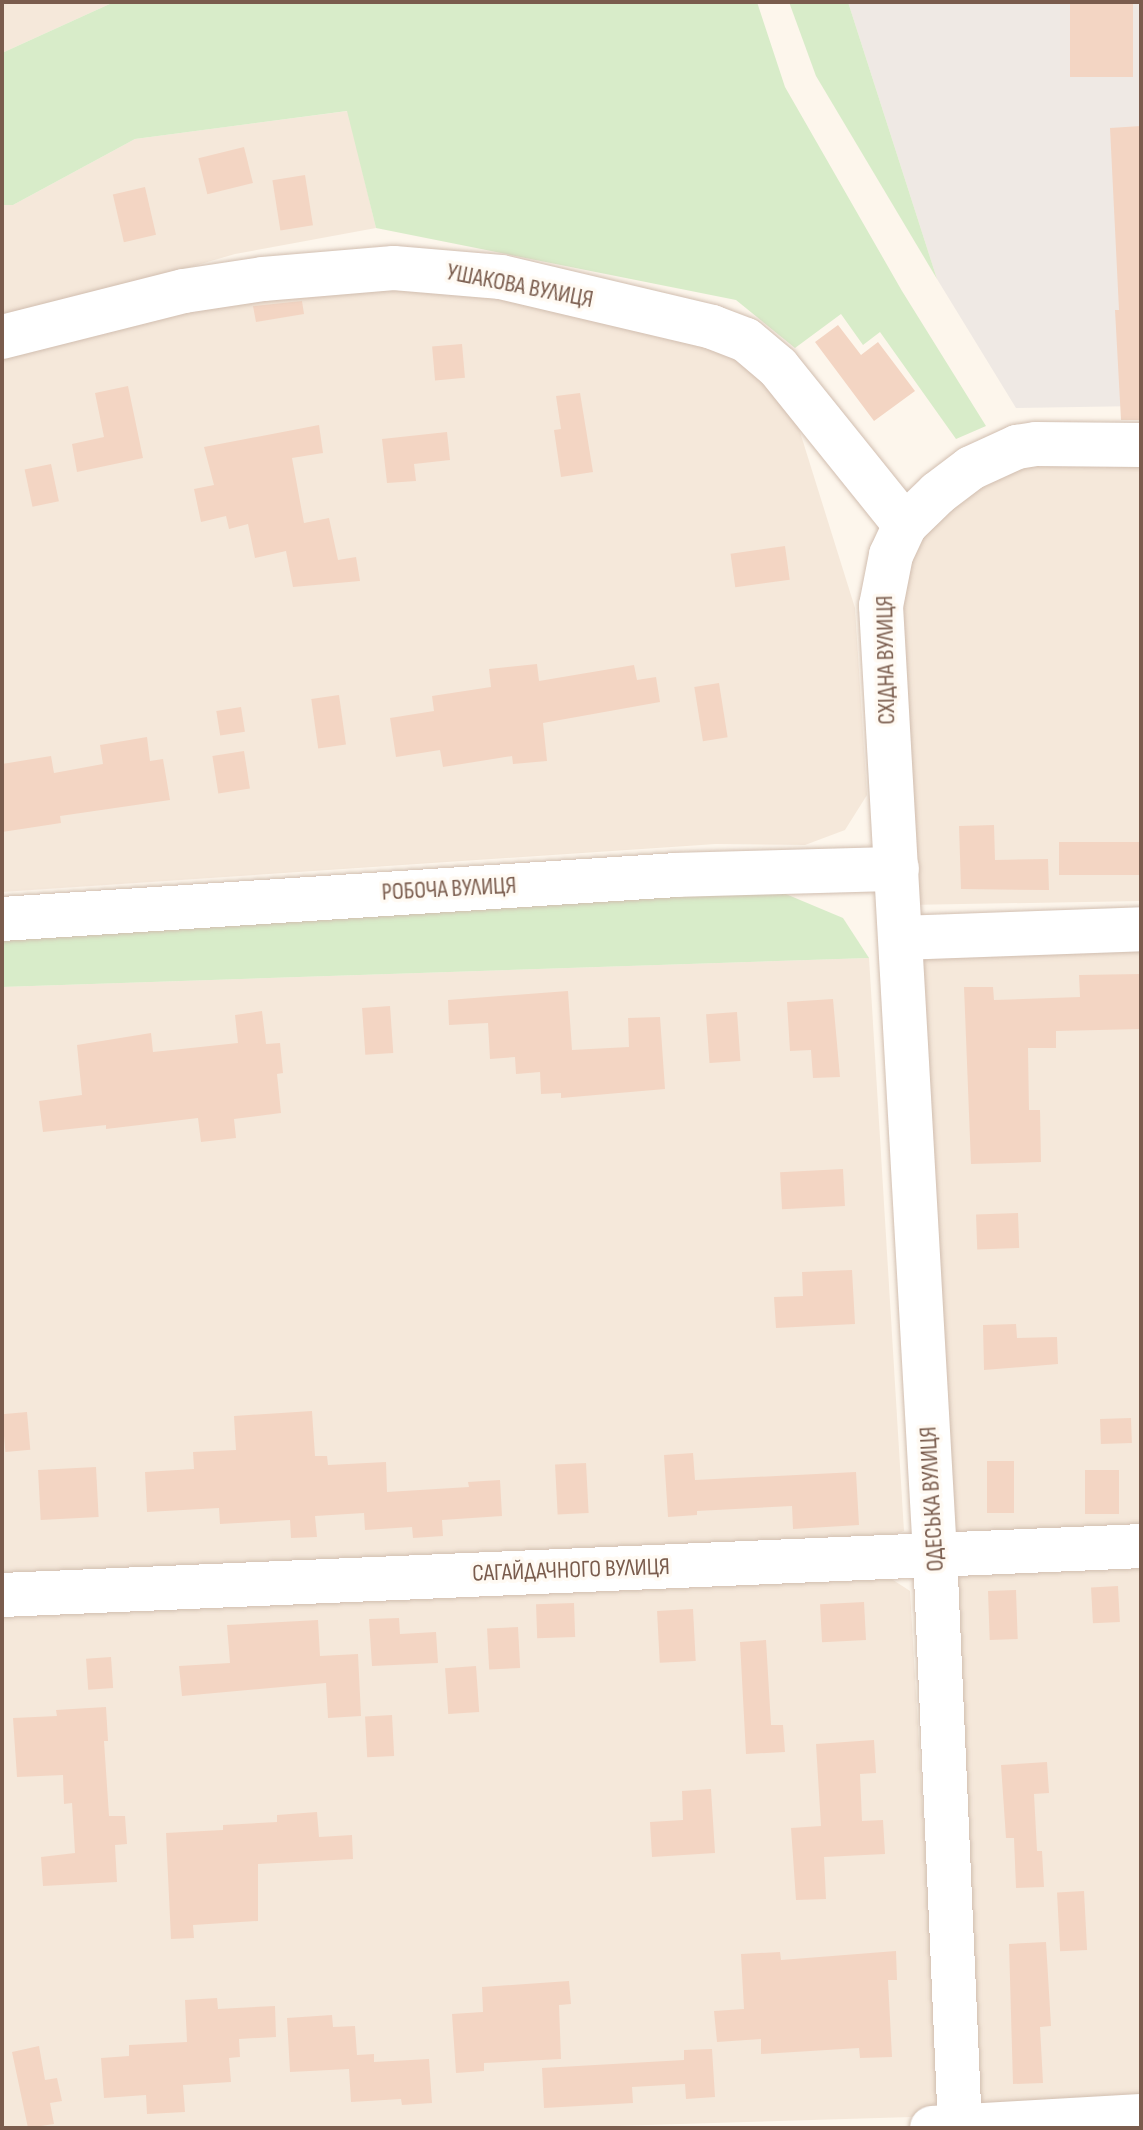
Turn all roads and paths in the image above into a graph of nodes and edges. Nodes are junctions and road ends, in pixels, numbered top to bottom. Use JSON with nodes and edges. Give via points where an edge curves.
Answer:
{"nodes":[{"id":1,"x":2,"y":337,"type":"edge"},
{"id":2,"x":1141,"y":445,"type":"edge"},
{"id":3,"x":905,"y":525,"type":"junction"},
{"id":4,"x":897,"y":869,"type":"junction"},
{"id":5,"x":2,"y":919,"type":"edge"},
{"id":6,"x":1141,"y":929,"type":"edge"},
{"id":7,"x":901,"y":938,"type":"junction"},
{"id":8,"x":1141,"y":1546,"type":"edge"},
{"id":9,"x":935,"y":1554,"type":"junction"},
{"id":10,"x":2,"y":1595,"type":"edge"},
{"id":11,"x":1141,"y":2116,"type":"edge"},
{"id":12,"x":951,"y":2128,"type":"edge"}],
"edges":[{"from":1,"to":3,"type":"street","name":"УШАКОВА ВУЛИЦЯ","via":[[184,291],[263,279],[394,268],[501,277],[712,327],[746,340],[778,367]]},
{"from":2,"to":3,"type":"street","name":"СХІДНА ВУЛИЦЯ","via":[[1017,447],[971,468]]},
{"from":3,"to":4,"type":"street","name":"СХІДНА ВУЛИЦЯ","via":[[891,555],[881,606]]},
{"from":4,"to":5,"type":"street","name":"РОБОЧА ВУЛИЦЯ","via":[[677,875]]},
{"from":4,"to":7,"type":"street","name":"ОДЕСЬКА ВУЛИЦЯ"},
{"from":6,"to":7,"type":"street"},
{"from":7,"to":9,"type":"street","name":"ОДЕСЬКА ВУЛИЦЯ"},
{"from":8,"to":9,"type":"street","name":"САГАЙДАЧНОГО ВУЛИЦЯ"},
{"from":9,"to":10,"type":"street","name":"САГАЙДАЧНОГО ВУЛИЦЯ"},
{"from":9,"to":12,"type":"street","name":"ОДЕСЬКА ВУЛИЦЯ"},
{"from":11,"to":12,"type":"street"}]}
